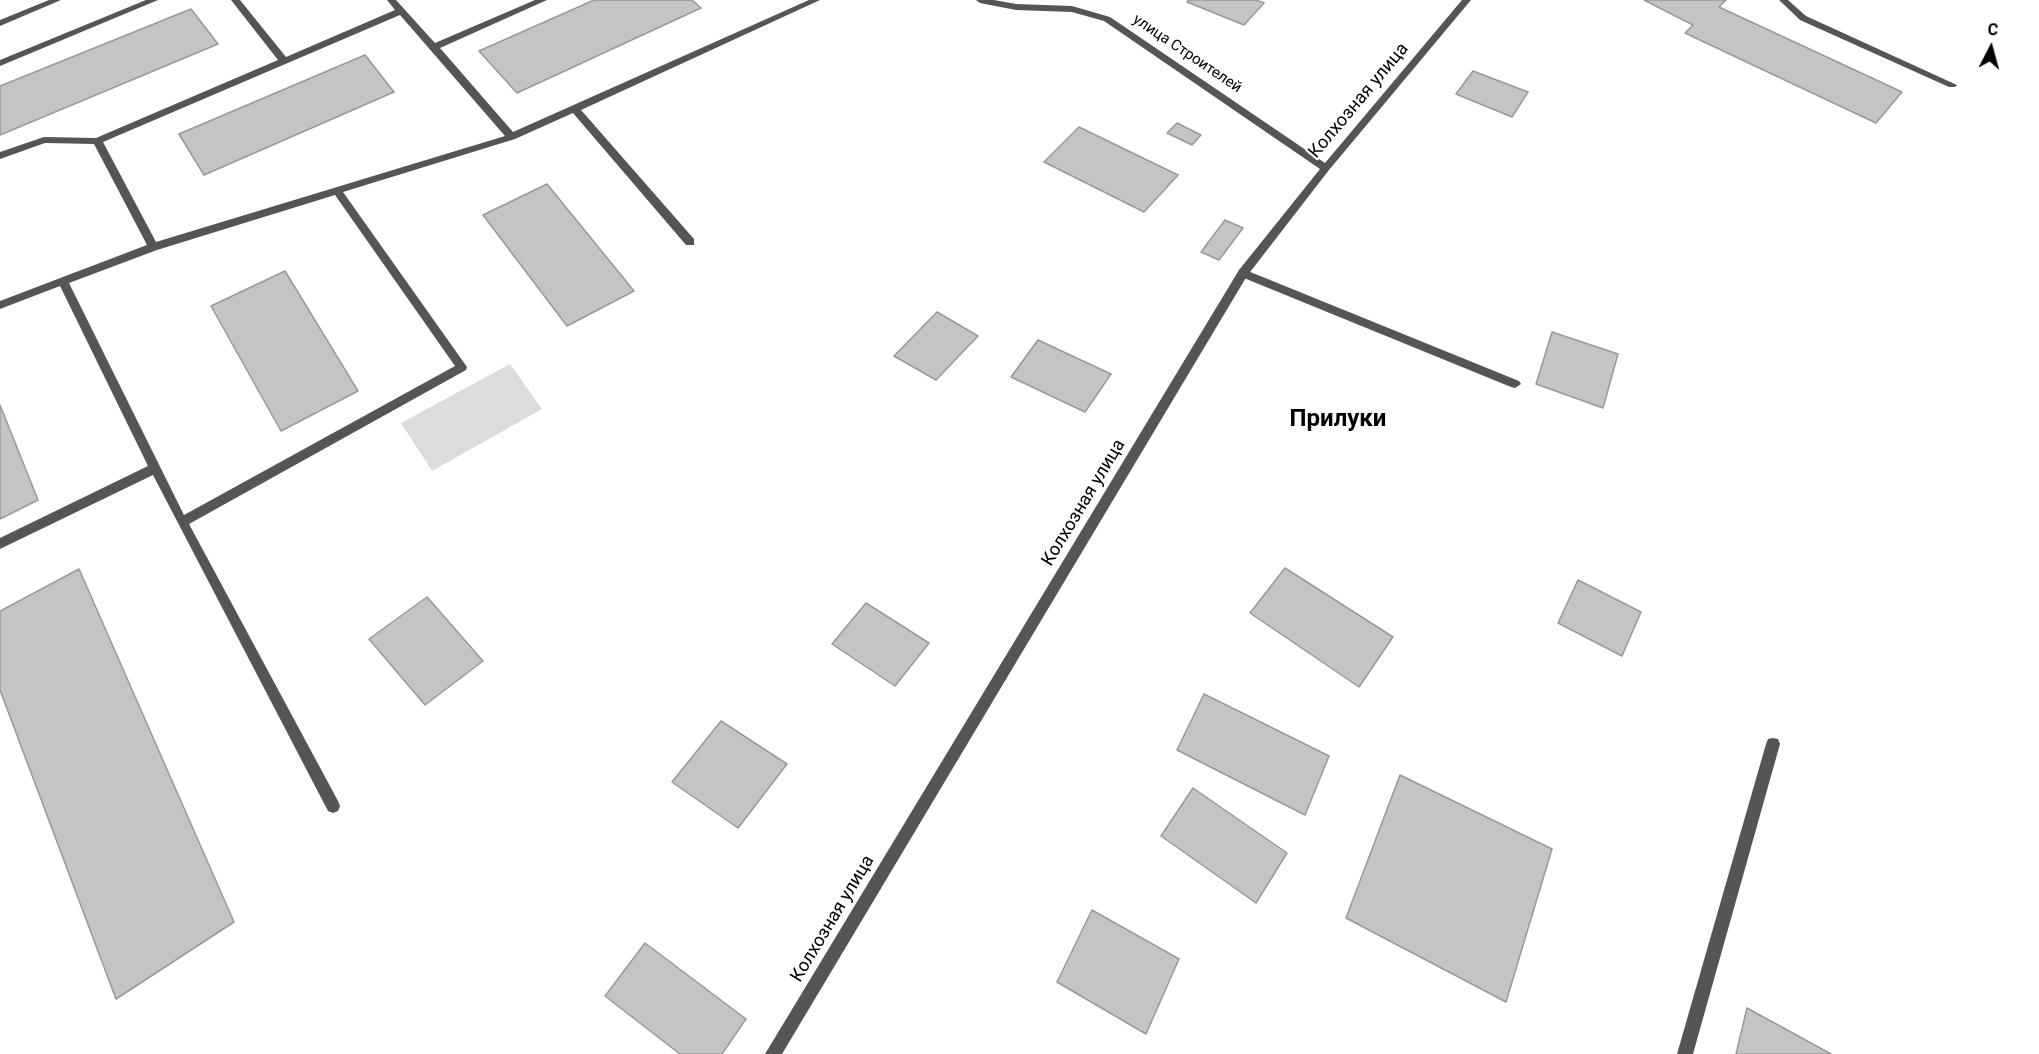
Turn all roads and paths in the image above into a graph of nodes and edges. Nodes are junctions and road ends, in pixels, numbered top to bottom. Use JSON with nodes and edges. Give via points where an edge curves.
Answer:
{"nodes":[{"id":1,"x":57,"y":0,"type":"edge"},
{"id":2,"x":154,"y":0,"type":"edge"},
{"id":3,"x":235,"y":0,"type":"edge"},
{"id":4,"x":392,"y":0,"type":"edge"},
{"id":5,"x":543,"y":0,"type":"edge"},
{"id":6,"x":980,"y":0,"type":"edge"},
{"id":7,"x":1467,"y":0,"type":"edge"},
{"id":8,"x":1783,"y":0,"type":"edge"},
{"id":9,"x":812,"y":1,"type":"edge"},
{"id":10,"x":402,"y":11,"type":"junction"},
{"id":11,"x":0,"y":23,"type":"edge"},
{"id":12,"x":434,"y":47,"type":"junction"},
{"id":13,"x":284,"y":61,"type":"junction"},
{"id":14,"x":0,"y":63,"type":"edge"},
{"id":15,"x":1952,"y":85,"type":"dead end"},
{"id":16,"x":575,"y":109,"type":"junction"},
{"id":17,"x":512,"y":137,"type":"junction"},
{"id":18,"x":97,"y":141,"type":"junction"},
{"id":19,"x":0,"y":156,"type":"edge"},
{"id":20,"x":1326,"y":168,"type":"junction"},
{"id":21,"x":337,"y":191,"type":"junction"},
{"id":22,"x":690,"y":242,"type":"dead end"},
{"id":23,"x":153,"y":247,"type":"junction"},
{"id":24,"x":1243,"y":273,"type":"junction"},
{"id":25,"x":63,"y":281,"type":"junction"},
{"id":26,"x":0,"y":305,"type":"edge"},
{"id":27,"x":1515,"y":384,"type":"dead end"},
{"id":28,"x":155,"y":468,"type":"junction"},
{"id":29,"x":182,"y":522,"type":"junction"},
{"id":30,"x":0,"y":544,"type":"edge"},
{"id":31,"x":1773,"y":744,"type":"dead end"},
{"id":32,"x":333,"y":806,"type":"dead end"},
{"id":33,"x":772,"y":1054,"type":"edge"},
{"id":34,"x":1684,"y":1054,"type":"edge"}],
"edges":[{"from":1,"to":11,"type":"street"},
{"from":2,"to":14,"type":"street"},
{"from":3,"to":13,"type":"street"},
{"from":4,"to":10,"type":"street"},
{"from":5,"to":12,"type":"street"},
{"from":6,"to":20,"type":"street","name":"улица Строителей","via":[[1016,7],[1072,9],[1107,19]]},
{"from":7,"to":20,"type":"street","name":"Колхозная улица"},
{"from":8,"to":15,"type":"street","via":[[1803,18]]},
{"from":9,"to":16,"type":"street"},
{"from":10,"to":12,"type":"street"},
{"from":10,"to":13,"type":"street"},
{"from":12,"to":17,"type":"street"},
{"from":13,"to":18,"type":"street"},
{"from":16,"to":17,"type":"street"},
{"from":16,"to":22,"type":"street"},
{"from":17,"to":21,"type":"street"},
{"from":18,"to":19,"type":"street","via":[[44,141]]},
{"from":18,"to":23,"type":"street"},
{"from":20,"to":24,"type":"street","name":"Колхозная улица"},
{"from":21,"to":23,"type":"street"},
{"from":21,"to":29,"type":"street","via":[[462,367]]},
{"from":23,"to":25,"type":"street"},
{"from":24,"to":27,"type":"street"},
{"from":24,"to":33,"type":"street","name":"Колхозная улица"},
{"from":25,"to":26,"type":"street"},
{"from":25,"to":28,"type":"street"},
{"from":28,"to":29,"type":"street"},
{"from":28,"to":30,"type":"street"},
{"from":29,"to":32,"type":"street"},
{"from":31,"to":34,"type":"street"}]}
